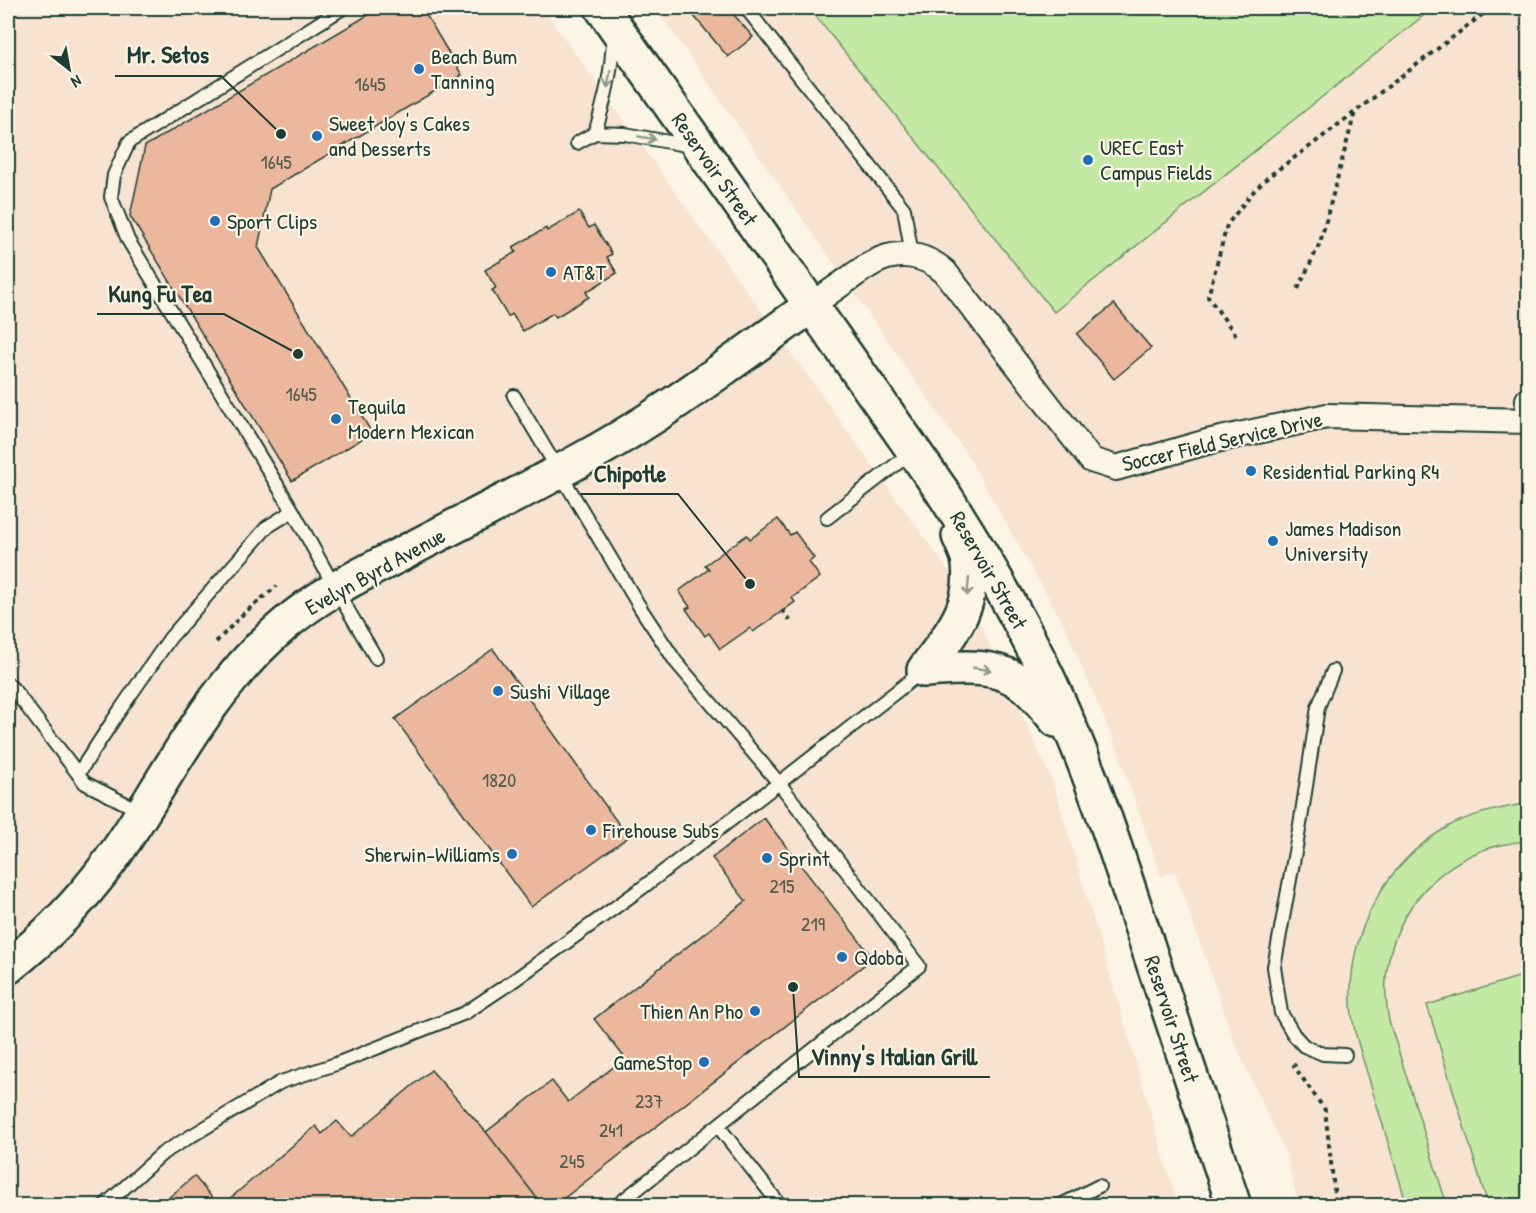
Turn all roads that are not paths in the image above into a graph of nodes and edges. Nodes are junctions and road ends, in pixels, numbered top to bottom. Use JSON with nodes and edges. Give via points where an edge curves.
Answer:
{"nodes":[{"id":1,"x":344,"y":8,"type":"edge"},
{"id":2,"x":746,"y":8,"type":"edge"},
{"id":3,"x":608,"y":16,"type":"edge"},
{"id":4,"x":595,"y":132,"type":"junction"},
{"id":5,"x":577,"y":143,"type":"dead end"},
{"id":6,"x":700,"y":147,"type":"junction"},
{"id":7,"x":912,"y":255,"type":"junction"},
{"id":8,"x":812,"y":305,"type":"junction"},
{"id":9,"x":514,"y":396,"type":"dead end"},
{"id":10,"x":1528,"y":414,"type":"edge"},
{"id":11,"x":914,"y":451,"type":"junction"},
{"id":12,"x":559,"y":472,"type":"junction"},
{"id":13,"x":942,"y":491,"type":"junction"},
{"id":14,"x":293,"y":511,"type":"junction"},
{"id":15,"x":827,"y":518,"type":"dead end"},
{"id":16,"x":335,"y":588,"type":"junction"},
{"id":17,"x":376,"y":658,"type":"dead end"},
{"id":18,"x":924,"y":669,"type":"junction"},
{"id":19,"x":1332,"y":671,"type":"dead end"},
{"id":20,"x":8,"y":684,"type":"edge"},
{"id":21,"x":1078,"y":748,"type":"junction"},
{"id":22,"x":78,"y":774,"type":"junction"},
{"id":23,"x":779,"y":783,"type":"junction"},
{"id":24,"x":142,"y":812,"type":"junction"},
{"id":25,"x":8,"y":967,"type":"edge"},
{"id":26,"x":1346,"y":1055,"type":"dead end"},
{"id":27,"x":718,"y":1126,"type":"junction"},
{"id":28,"x":1099,"y":1186,"type":"dead end"},
{"id":29,"x":104,"y":1206,"type":"edge"},
{"id":30,"x":616,"y":1206,"type":"edge"},
{"id":31,"x":781,"y":1206,"type":"edge"},
{"id":32,"x":1059,"y":1206,"type":"edge"},
{"id":33,"x":1234,"y":1206,"type":"edge"}],
"edges":[{"from":1,"to":14,"type":"lane","via":[[129,142],[114,175],[111,197],[128,240]]},
{"from":2,"to":7,"type":"lane","via":[[903,209]]},
{"from":3,"to":4,"type":"lane","one_way":true,"via":[[612,62]]},
{"from":3,"to":6,"type":"main road","name":"Reservoir Street"},
{"from":4,"to":5,"type":"lane"},
{"from":4,"to":6,"type":"lane","one_way":true},
{"from":6,"to":8,"type":"main road","name":"Reservoir Street"},
{"from":7,"to":8,"type":"street","via":[[874,262]]},
{"from":7,"to":10,"type":"street","name":"Soccer Field Service Drive","via":[[927,259],[945,272],[1091,460],[1116,468],[1207,442],[1327,416]]},
{"from":8,"to":11,"type":"main road","name":"Reservoir Street"},
{"from":8,"to":12,"type":"main road","name":"Evelyn Byrd Avenue","via":[[667,408]]},
{"from":9,"to":12,"type":"lane"},
{"from":11,"to":13,"type":"main road","name":"Reservoir Street"},
{"from":11,"to":15,"type":"lane"},
{"from":12,"to":16,"type":"main road","name":"Evelyn Byrd Avenue"},
{"from":12,"to":23,"type":"lane","via":[[676,662]]},
{"from":13,"to":18,"type":"main road","one_way":true,"via":[[968,558],[969,582],[957,625]]},
{"from":13,"to":21,"type":"main road","name":"Reservoir Street","via":[[1023,627]]},
{"from":14,"to":16,"type":"lane"},
{"from":14,"to":22,"type":"lane","via":[[267,527],[170,638]]},
{"from":16,"to":17,"type":"lane"},
{"from":16,"to":24,"type":"main road","name":"Evelyn Byrd Avenue","via":[[284,624],[241,666],[215,698]]},
{"from":18,"to":21,"type":"main road","one_way":true,"via":[[971,667],[1009,676],[1025,686]]},
{"from":18,"to":23,"type":"lane"},
{"from":19,"to":26,"type":"lane","via":[[1318,707],[1274,967],[1281,1013],[1294,1035],[1304,1046],[1323,1054]]},
{"from":20,"to":22,"type":"lane"},
{"from":21,"to":33,"type":"main road","name":"Reservoir Street"},
{"from":22,"to":24,"type":"lane","via":[[84,783]]},
{"from":23,"to":27,"type":"lane","via":[[919,966]]},
{"from":23,"to":29,"type":"lane","via":[[604,915],[465,1013],[281,1082],[163,1153]]},
{"from":24,"to":25,"type":"main road","name":"Evelyn Byrd Avenue","via":[[82,897]]},
{"from":27,"to":30,"type":"lane"},
{"from":27,"to":31,"type":"lane"},
{"from":28,"to":32,"type":"lane"}]}
